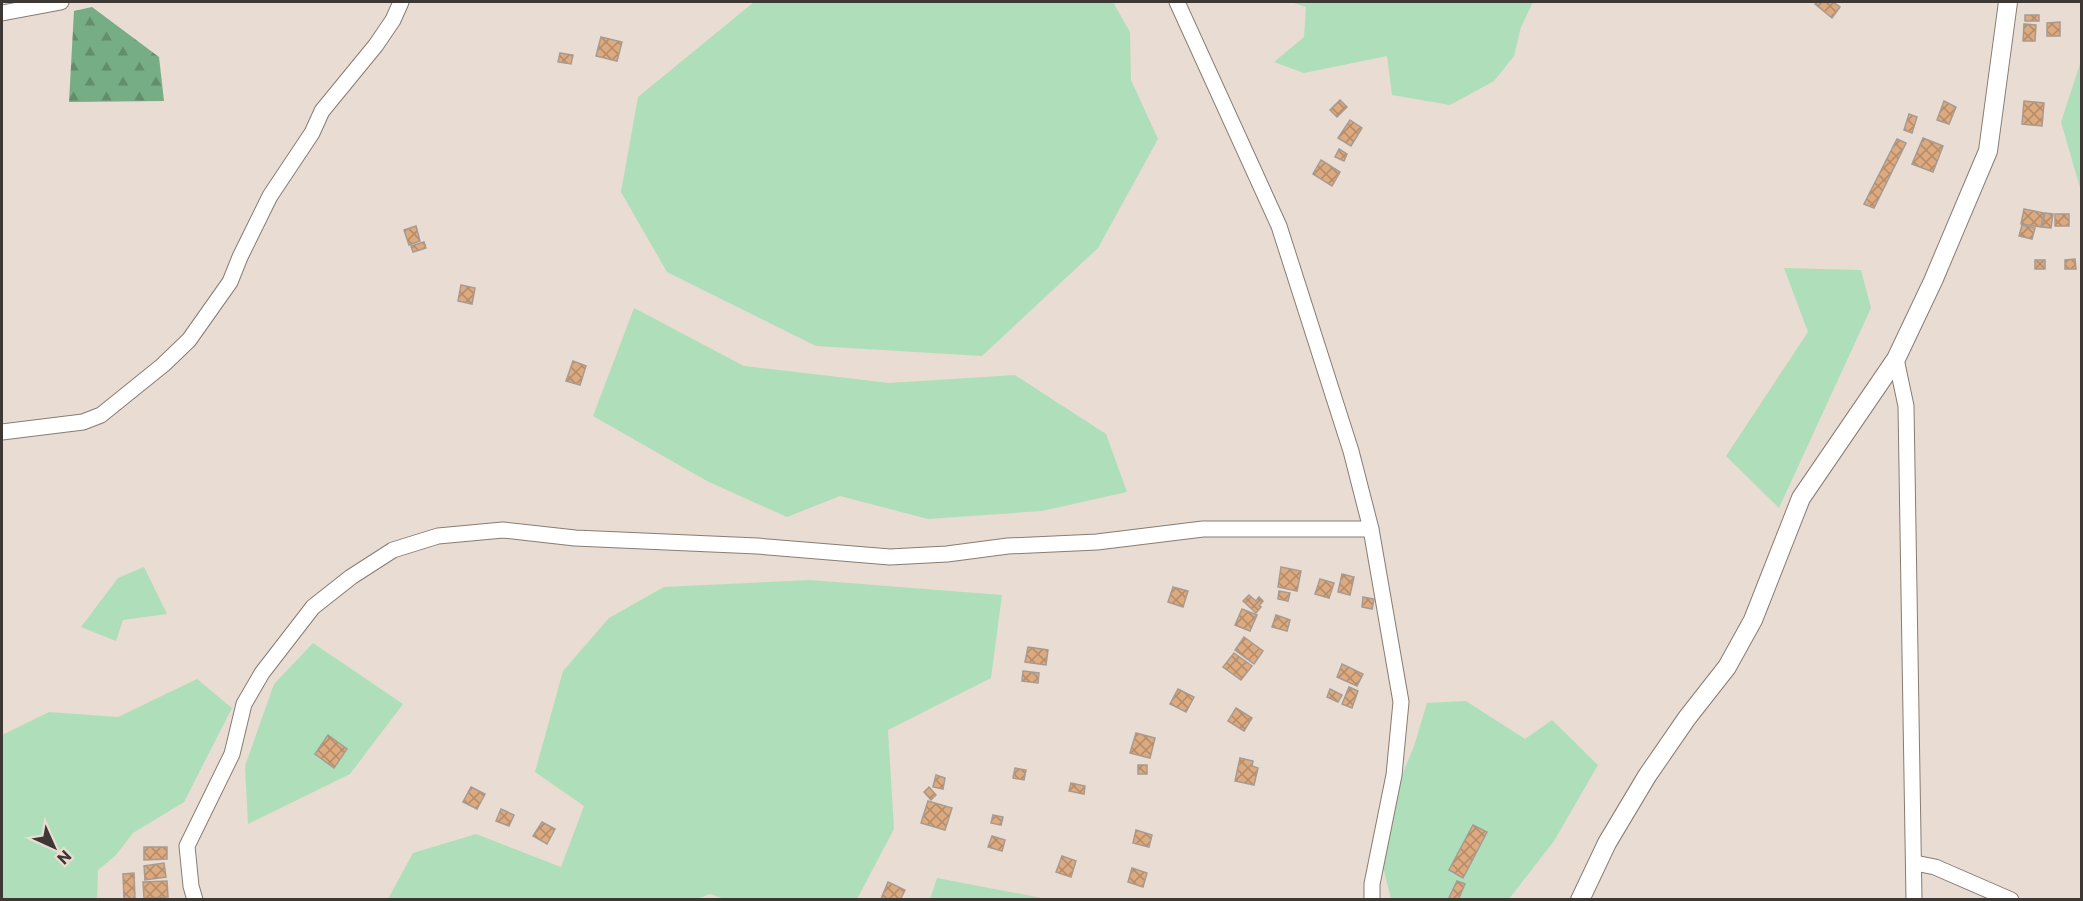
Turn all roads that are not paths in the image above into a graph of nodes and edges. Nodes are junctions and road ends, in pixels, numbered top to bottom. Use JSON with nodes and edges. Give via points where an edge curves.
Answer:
{"nodes":[{"id":1,"x":61,"y":2,"type":"edge"},
{"id":2,"x":401,"y":2,"type":"edge"},
{"id":3,"x":1177,"y":2,"type":"edge"},
{"id":4,"x":2008,"y":2,"type":"edge"},
{"id":5,"x":2,"y":13,"type":"edge"},
{"id":6,"x":1896,"y":359,"type":"junction"},
{"id":7,"x":2,"y":432,"type":"edge"},
{"id":8,"x":1371,"y":530,"type":"junction"},
{"id":9,"x":1915,"y":863,"type":"junction"},
{"id":10,"x":195,"y":900,"type":"edge"},
{"id":11,"x":1372,"y":900,"type":"edge"},
{"id":12,"x":1580,"y":900,"type":"edge"},
{"id":13,"x":1914,"y":900,"type":"edge"},
{"id":14,"x":2011,"y":900,"type":"edge"}],
"edges":[{"from":1,"to":5,"type":"street"},
{"from":2,"to":7,"type":"street","via":[[376,45],[322,111],[270,196],[230,282],[189,340],[101,416],[83,422]]},
{"from":3,"to":8,"type":"street","via":[[1279,226],[1351,451]]},
{"from":4,"to":6,"type":"street","via":[[1988,152]]},
{"from":6,"to":9,"type":"street","via":[[1906,406]]},
{"from":6,"to":12,"type":"street","via":[[1801,498],[1753,620],[1727,667],[1647,776],[1607,843]]},
{"from":8,"to":10,"type":"street","via":[[1203,529],[1097,543],[1008,546],[890,557],[503,531],[438,537],[393,550],[313,607],[261,674],[244,704],[232,754],[188,846]]},
{"from":8,"to":11,"type":"street","via":[[1401,702],[1394,775]]},
{"from":9,"to":13,"type":"street"},
{"from":9,"to":14,"type":"street","via":[[1935,867]]}]}
